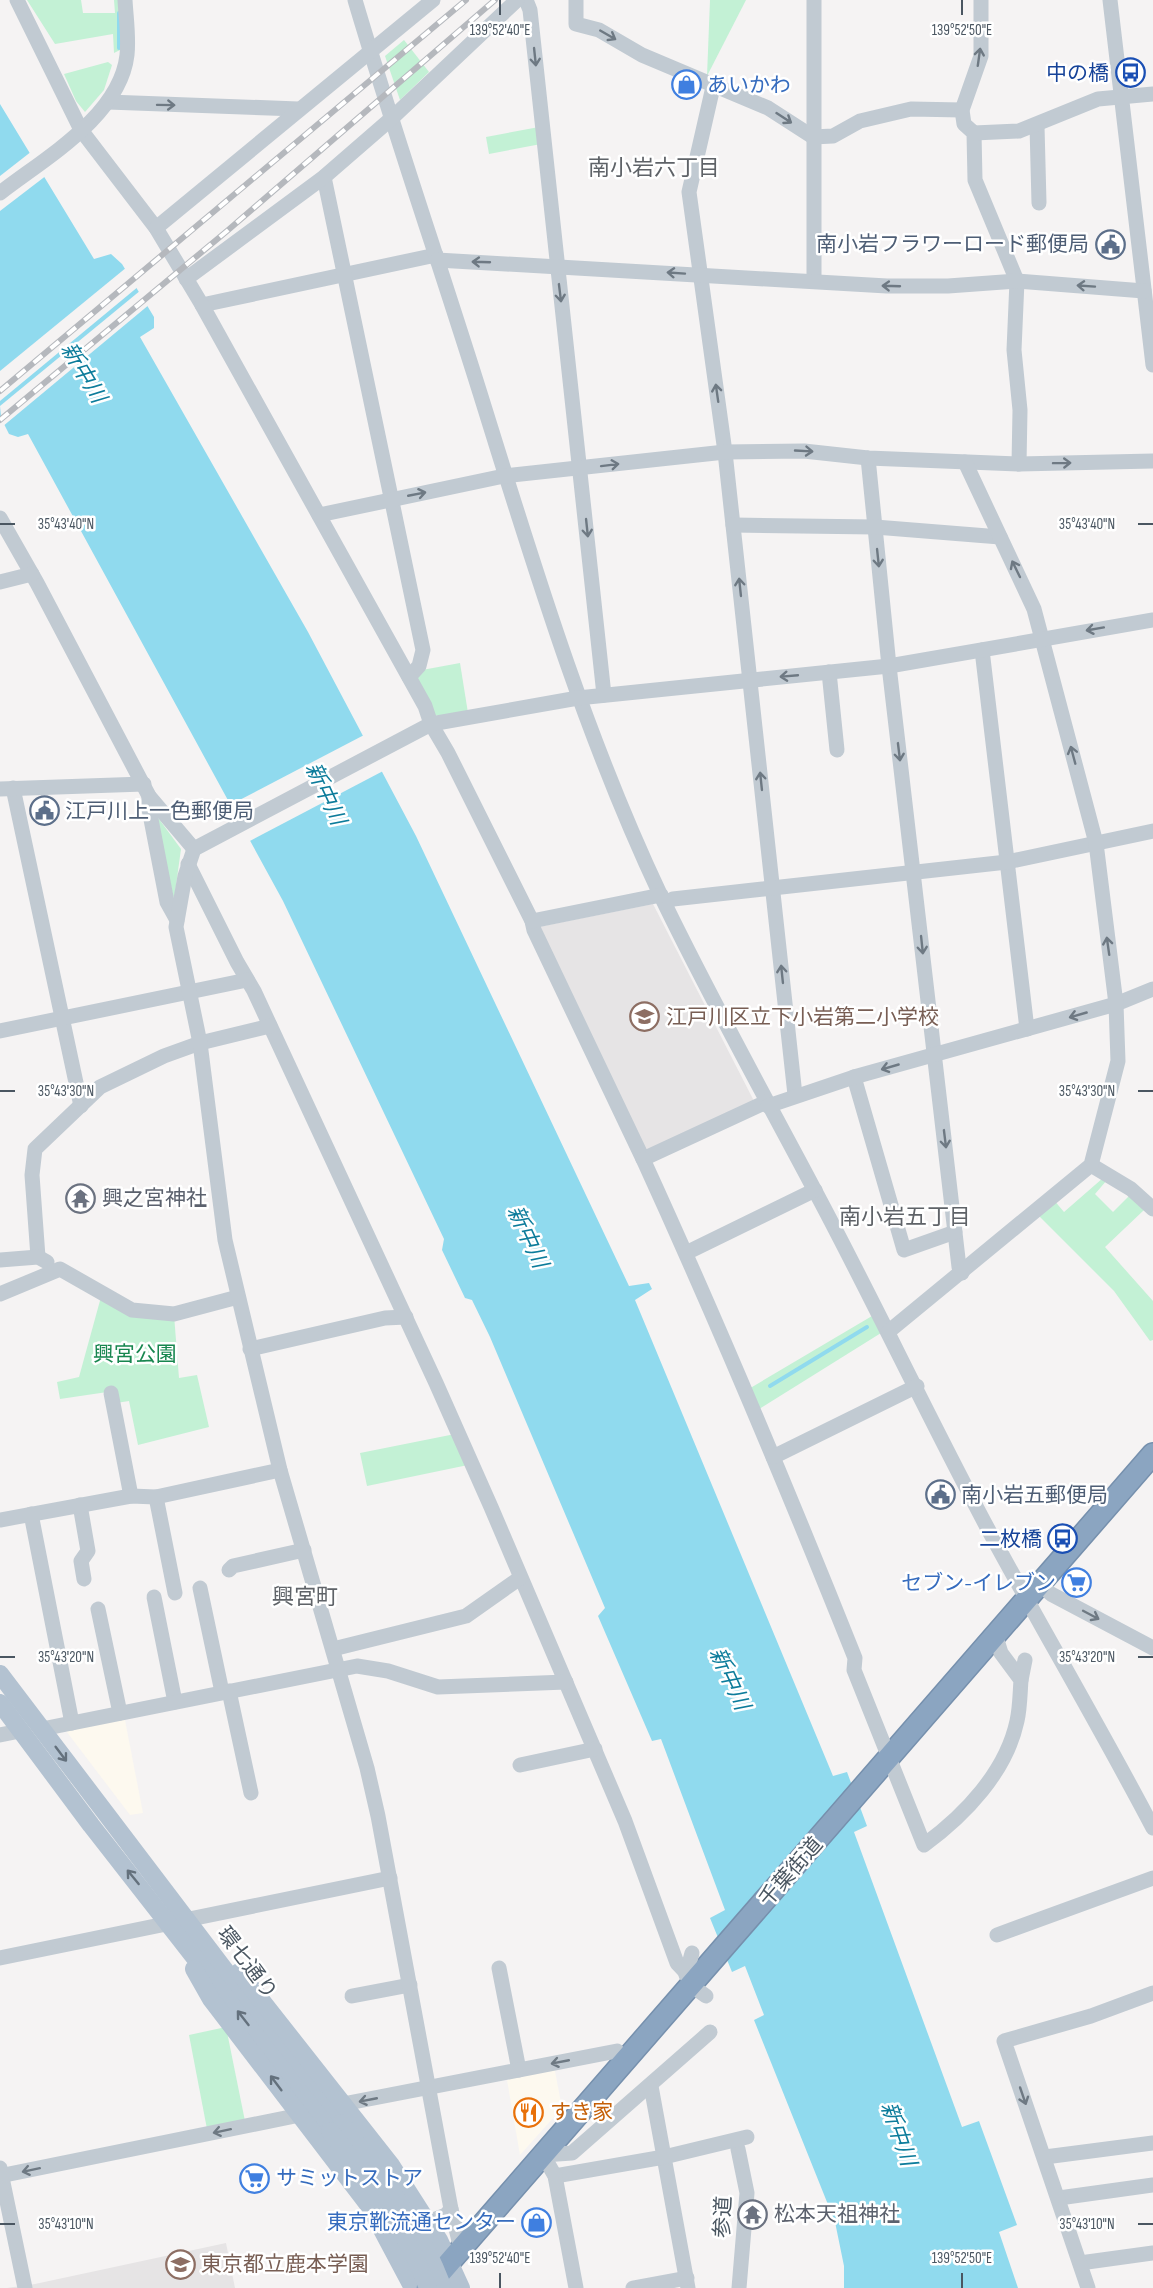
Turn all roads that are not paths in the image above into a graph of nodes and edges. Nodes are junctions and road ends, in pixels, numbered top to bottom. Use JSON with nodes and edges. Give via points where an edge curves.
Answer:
{"nodes":[{"id":1,"x":17,"y":0,"type":"edge"},
{"id":2,"x":125,"y":0,"type":"edge"},
{"id":3,"x":434,"y":0,"type":"edge"},
{"id":4,"x":517,"y":0,"type":"edge"},
{"id":5,"x":526,"y":0,"type":"edge"},
{"id":6,"x":576,"y":0,"type":"edge"},
{"id":7,"x":814,"y":0,"type":"edge"},
{"id":8,"x":981,"y":0,"type":"edge"},
{"id":9,"x":1110,"y":0,"type":"edge"},
{"id":10,"x":359,"y":1,"type":"edge"},
{"id":11,"x":370,"y":52,"type":"junction"},
{"id":12,"x":713,"y":87,"type":"junction"},
{"id":13,"x":1153,"y":93,"type":"edge"},
{"id":14,"x":1121,"y":95,"type":"junction"},
{"id":15,"x":108,"y":102,"type":"junction"},
{"id":16,"x":298,"y":109,"type":"junction"},
{"id":17,"x":962,"y":110,"type":"junction"},
{"id":18,"x":392,"y":118,"type":"junction"},
{"id":19,"x":1037,"y":126,"type":"junction"},
{"id":20,"x":81,"y":130,"type":"junction"},
{"id":21,"x":974,"y":133,"type":"junction"},
{"id":22,"x":813,"y":137,"type":"junction"},
{"id":23,"x":324,"y":177,"type":"junction"},
{"id":24,"x":0,"y":193,"type":"edge"},
{"id":25,"x":1039,"y":203,"type":"dead end"},
{"id":26,"x":156,"y":228,"type":"junction"},
{"id":27,"x":436,"y":258,"type":"junction"},
{"id":28,"x":557,"y":265,"type":"junction"},
{"id":29,"x":700,"y":274,"type":"junction"},
{"id":30,"x":344,"y":276,"type":"junction"},
{"id":31,"x":186,"y":279,"type":"junction"},
{"id":32,"x":814,"y":280,"type":"junction"},
{"id":33,"x":1017,"y":281,"type":"junction"},
{"id":34,"x":1147,"y":288,"type":"edge"},
{"id":35,"x":202,"y":305,"type":"junction"},
{"id":36,"x":1153,"y":365,"type":"edge"},
{"id":37,"x":725,"y":452,"type":"junction"},
{"id":38,"x":868,"y":458,"type":"junction"},
{"id":39,"x":1153,"y":461,"type":"edge"},
{"id":40,"x":965,"y":462,"type":"junction"},
{"id":41,"x":1018,"y":464,"type":"junction"},
{"id":42,"x":581,"y":469,"type":"junction"},
{"id":43,"x":504,"y":476,"type":"junction"},
{"id":44,"x":390,"y":499,"type":"junction"},
{"id":45,"x":319,"y":515,"type":"junction"},
{"id":46,"x":0,"y":518,"type":"edge"},
{"id":47,"x":733,"y":525,"type":"junction"},
{"id":48,"x":875,"y":527,"type":"junction"},
{"id":49,"x":1000,"y":537,"type":"junction"},
{"id":50,"x":32,"y":574,"type":"junction"},
{"id":51,"x":0,"y":582,"type":"edge"},
{"id":52,"x":1153,"y":620,"type":"edge"},
{"id":53,"x":1042,"y":639,"type":"junction"},
{"id":54,"x":982,"y":650,"type":"junction"},
{"id":55,"x":889,"y":666,"type":"junction"},
{"id":56,"x":830,"y":672,"type":"junction"},
{"id":57,"x":409,"y":676,"type":"junction"},
{"id":58,"x":750,"y":679,"type":"junction"},
{"id":59,"x":604,"y":696,"type":"junction"},
{"id":60,"x":578,"y":698,"type":"junction"},
{"id":61,"x":430,"y":724,"type":"junction"},
{"id":62,"x":837,"y":750,"type":"dead end"},
{"id":63,"x":7,"y":789,"type":"edge"},
{"id":64,"x":147,"y":790,"type":"junction"},
{"id":65,"x":1153,"y":831,"type":"edge"},
{"id":66,"x":1096,"y":843,"type":"junction"},
{"id":67,"x":196,"y":852,"type":"junction"},
{"id":68,"x":1007,"y":862,"type":"junction"},
{"id":69,"x":914,"y":872,"type":"junction"},
{"id":70,"x":773,"y":888,"type":"junction"},
{"id":71,"x":663,"y":899,"type":"junction"},
{"id":72,"x":177,"y":920,"type":"junction"},
{"id":73,"x":532,"y":921,"type":"junction"},
{"id":74,"x":247,"y":980,"type":"junction"},
{"id":75,"x":1153,"y":989,"type":"edge"},
{"id":76,"x":190,"y":993,"type":"junction"},
{"id":77,"x":1116,"y":1004,"type":"junction"},
{"id":78,"x":62,"y":1018,"type":"junction"},
{"id":79,"x":270,"y":1026,"type":"junction"},
{"id":80,"x":1027,"y":1029,"type":"junction"},
{"id":81,"x":0,"y":1031,"type":"edge"},
{"id":82,"x":200,"y":1042,"type":"junction"},
{"id":83,"x":936,"y":1055,"type":"junction"},
{"id":84,"x":854,"y":1077,"type":"junction"},
{"id":85,"x":795,"y":1095,"type":"junction"},
{"id":86,"x":767,"y":1104,"type":"junction"},
{"id":87,"x":81,"y":1106,"type":"junction"},
{"id":88,"x":643,"y":1159,"type":"junction"},
{"id":89,"x":1091,"y":1165,"type":"junction"},
{"id":90,"x":815,"y":1190,"type":"junction"},
{"id":91,"x":1153,"y":1209,"type":"edge"},
{"id":92,"x":955,"y":1232,"type":"junction"},
{"id":93,"x":686,"y":1253,"type":"junction"},
{"id":94,"x":38,"y":1257,"type":"junction"},
{"id":95,"x":0,"y":1260,"type":"edge"},
{"id":96,"x":60,"y":1269,"type":"junction"},
{"id":97,"x":962,"y":1273,"type":"junction"},
{"id":98,"x":0,"y":1294,"type":"edge"},
{"id":99,"x":238,"y":1298,"type":"junction"},
{"id":100,"x":406,"y":1317,"type":"junction"},
{"id":101,"x":888,"y":1332,"type":"junction"},
{"id":102,"x":250,"y":1349,"type":"junction"},
{"id":103,"x":916,"y":1386,"type":"junction"},
{"id":104,"x":111,"y":1393,"type":"dead end"},
{"id":105,"x":1153,"y":1454,"type":"edge"},
{"id":106,"x":773,"y":1457,"type":"junction"},
{"id":107,"x":280,"y":1470,"type":"junction"},
{"id":108,"x":131,"y":1496,"type":"junction"},
{"id":109,"x":156,"y":1497,"type":"junction"},
{"id":110,"x":80,"y":1506,"type":"junction"},
{"id":111,"x":32,"y":1514,"type":"junction"},
{"id":112,"x":0,"y":1520,"type":"edge"},
{"id":113,"x":304,"y":1550,"type":"junction"},
{"id":114,"x":229,"y":1570,"type":"dead end"},
{"id":115,"x":520,"y":1578,"type":"junction"},
{"id":116,"x":84,"y":1579,"type":"dead end"},
{"id":117,"x":200,"y":1588,"type":"dead end"},
{"id":118,"x":1034,"y":1592,"type":"junction"},
{"id":119,"x":175,"y":1593,"type":"dead end"},
{"id":120,"x":154,"y":1598,"type":"dead end"},
{"id":121,"x":98,"y":1609,"type":"dead end"},
{"id":122,"x":996,"y":1637,"type":"junction"},
{"id":123,"x":1153,"y":1647,"type":"edge"},
{"id":124,"x":333,"y":1649,"type":"junction"},
{"id":125,"x":1025,"y":1660,"type":"dead end"},
{"id":126,"x":339,"y":1668,"type":"junction"},
{"id":127,"x":0,"y":1674,"type":"edge"},
{"id":128,"x":1021,"y":1680,"type":"junction"},
{"id":129,"x":566,"y":1682,"type":"junction"},
{"id":130,"x":226,"y":1691,"type":"junction"},
{"id":131,"x":176,"y":1702,"type":"junction"},
{"id":132,"x":0,"y":1703,"type":"edge"},
{"id":133,"x":120,"y":1713,"type":"junction"},
{"id":134,"x":72,"y":1723,"type":"junction"},
{"id":135,"x":42,"y":1729,"type":"junction"},
{"id":136,"x":20,"y":1731,"type":"junction"},
{"id":137,"x":0,"y":1735,"type":"edge"},
{"id":138,"x":595,"y":1749,"type":"junction"},
{"id":139,"x":520,"y":1765,"type":"dead end"},
{"id":140,"x":883,"y":1766,"type":"junction"},
{"id":141,"x":251,"y":1793,"type":"dead end"},
{"id":142,"x":1153,"y":1828,"type":"edge"},
{"id":143,"x":390,"y":1878,"type":"junction"},
{"id":144,"x":1153,"y":1878,"type":"edge"},
{"id":145,"x":178,"y":1921,"type":"junction"},
{"id":146,"x":997,"y":1935,"type":"dead end"},
{"id":147,"x":692,"y":1953,"type":"dead end"},
{"id":148,"x":0,"y":1958,"type":"edge"},
{"id":149,"x":499,"y":1968,"type":"dead end"},
{"id":150,"x":696,"y":1982,"type":"junction"},
{"id":151,"x":410,"y":1985,"type":"junction"},
{"id":152,"x":1153,"y":1993,"type":"edge"},
{"id":153,"x":352,"y":1996,"type":"dead end"},
{"id":154,"x":710,"y":2032,"type":"dead end"},
{"id":155,"x":617,"y":2050,"type":"dead end"},
{"id":156,"x":519,"y":2070,"type":"junction"},
{"id":157,"x":651,"y":2086,"type":"junction"},
{"id":158,"x":429,"y":2088,"type":"junction"},
{"id":159,"x":300,"y":2115,"type":"junction"},
{"id":160,"x":338,"y":2119,"type":"junction"},
{"id":161,"x":1153,"y":2143,"type":"edge"},
{"id":162,"x":543,"y":2155,"type":"junction"},
{"id":163,"x":664,"y":2157,"type":"junction"},
{"id":164,"x":1045,"y":2157,"type":"junction"},
{"id":165,"x":1,"y":2173,"type":"edge"},
{"id":166,"x":555,"y":2176,"type":"junction"},
{"id":167,"x":1153,"y":2185,"type":"edge"},
{"id":168,"x":1059,"y":2198,"type":"junction"},
{"id":169,"x":451,"y":2209,"type":"junction"},
{"id":170,"x":428,"y":2223,"type":"junction"},
{"id":171,"x":1153,"y":2253,"type":"edge"},
{"id":172,"x":456,"y":2255,"type":"junction"},
{"id":173,"x":1080,"y":2264,"type":"junction"},
{"id":174,"x":688,"y":2283,"type":"edge"},
{"id":175,"x":25,"y":2288,"type":"edge"},
{"id":176,"x":413,"y":2288,"type":"edge"},
{"id":177,"x":428,"y":2288,"type":"edge"},
{"id":178,"x":443,"y":2288,"type":"edge"},
{"id":179,"x":461,"y":2288,"type":"edge"},
{"id":180,"x":576,"y":2288,"type":"edge"},
{"id":181,"x":633,"y":2288,"type":"edge"},
{"id":182,"x":739,"y":2288,"type":"edge"},
{"id":183,"x":1088,"y":2288,"type":"edge"}],
"edges":[{"from":1,"to":20,"type":"street"},
{"from":2,"to":15,"type":"street","via":[[127,54],[121,79]]},
{"from":3,"to":11,"type":"street"},
{"from":4,"to":18,"type":"street"},
{"from":5,"to":28,"type":"street","one_way":true},
{"from":6,"to":12,"type":"street","one_way":true,"via":[[576,24],[599,30],[642,55]]},
{"from":7,"to":22,"type":"street"},
{"from":17,"to":8,"type":"street","one_way":true,"via":[[981,56]]},
{"from":9,"to":14,"type":"street"},
{"from":10,"to":11,"type":"street"},
{"from":11,"to":16,"type":"street"},
{"from":11,"to":18,"type":"street"},
{"from":12,"to":22,"type":"street","one_way":true,"via":[[768,108]]},
{"from":12,"to":29,"type":"street","via":[[689,192]]},
{"from":13,"to":14,"type":"street"},
{"from":14,"to":19,"type":"street","via":[[1098,99]]},
{"from":14,"to":34,"type":"street"},
{"from":15,"to":16,"type":"street","one_way":true},
{"from":15,"to":20,"type":"street"},
{"from":16,"to":26,"type":"street"},
{"from":17,"to":21,"type":"street","via":[[964,124]]},
{"from":17,"to":22,"type":"street","via":[[911,109],[860,121],[833,136]]},
{"from":18,"to":23,"type":"street"},
{"from":18,"to":27,"type":"street"},
{"from":19,"to":21,"type":"street"},
{"from":19,"to":25,"type":"street"},
{"from":20,"to":24,"type":"street"},
{"from":20,"to":26,"type":"street"},
{"from":21,"to":33,"type":"street","via":[[975,180]]},
{"from":22,"to":32,"type":"street"},
{"from":23,"to":30,"type":"street"},
{"from":23,"to":31,"type":"street"},
{"from":26,"to":31,"type":"street"},
{"from":28,"to":27,"type":"street","one_way":true},
{"from":27,"to":30,"type":"street"},
{"from":27,"to":43,"type":"street"},
{"from":29,"to":28,"type":"street","one_way":true},
{"from":28,"to":42,"type":"street","one_way":true},
{"from":29,"to":32,"type":"street"},
{"from":37,"to":29,"type":"street","one_way":true},
{"from":30,"to":35,"type":"street"},
{"from":30,"to":44,"type":"street"},
{"from":31,"to":35,"type":"street"},
{"from":33,"to":32,"type":"street","one_way":true,"via":[[928,286]]},
{"from":34,"to":33,"type":"street","one_way":true},
{"from":33,"to":41,"type":"street","via":[[1014,350],[1020,410]]},
{"from":34,"to":36,"type":"street"},
{"from":35,"to":45,"type":"street"},
{"from":37,"to":38,"type":"street","one_way":true,"via":[[804,451]]},
{"from":42,"to":37,"type":"street","one_way":true},
{"from":37,"to":47,"type":"street"},
{"from":38,"to":40,"type":"street"},
{"from":38,"to":48,"type":"street"},
{"from":41,"to":39,"type":"street","one_way":true},
{"from":40,"to":41,"type":"street"},
{"from":40,"to":49,"type":"street"},
{"from":42,"to":43,"type":"street"},
{"from":42,"to":59,"type":"street","one_way":true},
{"from":44,"to":43,"type":"street","one_way":true},
{"from":43,"to":60,"type":"street"},
{"from":44,"to":45,"type":"street"},
{"from":44,"to":57,"type":"street","via":[[423,650],[423,659]]},
{"from":45,"to":57,"type":"street"},
{"from":46,"to":50,"type":"street"},
{"from":47,"to":48,"type":"street"},
{"from":58,"to":47,"type":"street","one_way":true},
{"from":48,"to":49,"type":"street"},
{"from":48,"to":55,"type":"street","one_way":true},
{"from":53,"to":49,"type":"street","one_way":true,"via":[[1030,600]]},
{"from":50,"to":51,"type":"street"},
{"from":50,"to":64,"type":"street"},
{"from":52,"to":53,"type":"street","one_way":true},
{"from":53,"to":54,"type":"street"},
{"from":66,"to":53,"type":"street","one_way":true},
{"from":54,"to":55,"type":"street"},
{"from":54,"to":68,"type":"street"},
{"from":55,"to":56,"type":"street"},
{"from":55,"to":69,"type":"street","one_way":true},
{"from":56,"to":58,"type":"street","one_way":true},
{"from":56,"to":62,"type":"street"},
{"from":57,"to":61,"type":"street"},
{"from":58,"to":59,"type":"street"},
{"from":70,"to":58,"type":"street","one_way":true},
{"from":59,"to":60,"type":"street"},
{"from":60,"to":61,"type":"street"},
{"from":60,"to":71,"type":"street"},
{"from":61,"to":67,"type":"street"},
{"from":61,"to":73,"type":"street"},
{"from":63,"to":64,"type":"street"},
{"from":63,"to":78,"type":"street"},
{"from":64,"to":67,"type":"street"},
{"from":64,"to":72,"type":"street","via":[[167,902]]},
{"from":65,"to":66,"type":"street"},
{"from":66,"to":68,"type":"street"},
{"from":77,"to":66,"type":"street","one_way":true},
{"from":67,"to":72,"type":"street"},
{"from":67,"to":74,"type":"street"},
{"from":68,"to":69,"type":"street"},
{"from":68,"to":80,"type":"street"},
{"from":69,"to":70,"type":"street"},
{"from":69,"to":83,"type":"street","one_way":true},
{"from":70,"to":71,"type":"street"},
{"from":85,"to":70,"type":"street","one_way":true},
{"from":71,"to":73,"type":"street"},
{"from":71,"to":86,"type":"street"},
{"from":72,"to":76,"type":"street"},
{"from":73,"to":88,"type":"street"},
{"from":74,"to":76,"type":"street"},
{"from":74,"to":79,"type":"street"},
{"from":75,"to":77,"type":"street"},
{"from":76,"to":78,"type":"street"},
{"from":76,"to":82,"type":"street"},
{"from":77,"to":80,"type":"street","one_way":true},
{"from":77,"to":89,"type":"street","via":[[1118,1061]]},
{"from":78,"to":81,"type":"street"},
{"from":78,"to":87,"type":"street"},
{"from":79,"to":82,"type":"street"},
{"from":79,"to":100,"type":"street"},
{"from":80,"to":83,"type":"street"},
{"from":82,"to":87,"type":"street","via":[[100,1088]]},
{"from":82,"to":99,"type":"street","via":[[225,1240]]},
{"from":83,"to":84,"type":"street","one_way":true},
{"from":83,"to":92,"type":"street","one_way":true},
{"from":84,"to":85,"type":"street"},
{"from":84,"to":92,"type":"street","via":[[904,1250]]},
{"from":85,"to":86,"type":"street"},
{"from":86,"to":88,"type":"street"},
{"from":86,"to":90,"type":"street"},
{"from":87,"to":94,"type":"street","via":[[35,1149],[32,1175]]},
{"from":88,"to":93,"type":"street"},
{"from":89,"to":91,"type":"street","via":[[1131,1189]]},
{"from":89,"to":97,"type":"street"},
{"from":90,"to":93,"type":"street"},
{"from":90,"to":101,"type":"street"},
{"from":92,"to":97,"type":"street"},
{"from":93,"to":106,"type":"street"},
{"from":94,"to":95,"type":"street"},
{"from":94,"to":96,"type":"street"},
{"from":96,"to":98,"type":"street"},
{"from":96,"to":99,"type":"street","via":[[132,1310],[174,1314]]},
{"from":97,"to":101,"type":"street"},
{"from":99,"to":102,"type":"street"},
{"from":100,"to":102,"type":"street","via":[[385,1318]]},
{"from":100,"to":115,"type":"street"},
{"from":101,"to":103,"type":"street"},
{"from":102,"to":107,"type":"street"},
{"from":103,"to":106,"type":"street"},
{"from":103,"to":118,"type":"street","via":[[988,1528]]},
{"from":104,"to":108,"type":"street"},
{"from":105,"to":118,"type":"highway","name":"千葉街道"},
{"from":106,"to":140,"type":"street","via":[[855,1658],[854,1670]]},
{"from":107,"to":109,"type":"street"},
{"from":107,"to":113,"type":"street"},
{"from":108,"to":109,"type":"street"},
{"from":108,"to":110,"type":"street"},
{"from":109,"to":119,"type":"street"},
{"from":110,"to":111,"type":"street"},
{"from":110,"to":116,"type":"street","via":[[88,1551],[81,1561]]},
{"from":111,"to":112,"type":"street"},
{"from":111,"to":134,"type":"street"},
{"from":113,"to":114,"type":"street"},
{"from":113,"to":124,"type":"street"},
{"from":115,"to":124,"type":"street","via":[[466,1616]]},
{"from":115,"to":129,"type":"street"},
{"from":117,"to":130,"type":"street"},
{"from":118,"to":122,"type":"highway","name":"千葉街道"},
{"from":118,"to":123,"type":"street","one_way":true,"via":[[1051,1594]]},
{"from":118,"to":142,"type":"street"},
{"from":120,"to":131,"type":"street"},
{"from":121,"to":133,"type":"street"},
{"from":122,"to":128,"type":"street","via":[[1001,1653]]},
{"from":122,"to":140,"type":"highway","name":"千葉街道"},
{"from":124,"to":126,"type":"street"},
{"from":125,"to":128,"type":"street"},
{"from":126,"to":129,"type":"street","via":[[357,1666],[388,1671],[438,1687]]},
{"from":126,"to":130,"type":"street"},
{"from":126,"to":143,"type":"street","via":[[367,1767]]},
{"from":127,"to":135,"type":"main road","name":"環七通り"},
{"from":128,"to":140,"type":"street","via":[[1017,1721],[1004,1756],[986,1786],[924,1845]]},
{"from":129,"to":138,"type":"street"},
{"from":130,"to":131,"type":"street"},
{"from":130,"to":141,"type":"street"},
{"from":131,"to":133,"type":"street"},
{"from":132,"to":136,"type":"main road","name":"環七通り"},
{"from":133,"to":134,"type":"street"},
{"from":134,"to":135,"type":"street"},
{"from":135,"to":145,"type":"main road","name":"環七通り","one_way":true},
{"from":136,"to":137,"type":"street"},
{"from":145,"to":136,"type":"main road","name":"環七通り","one_way":true},
{"from":138,"to":139,"type":"street"},
{"from":138,"to":150,"type":"street","via":[[677,1963]]},
{"from":140,"to":150,"type":"highway","name":"千葉街道"},
{"from":143,"to":145,"type":"street"},
{"from":143,"to":151,"type":"street"},
{"from":144,"to":146,"type":"street"},
{"from":145,"to":148,"type":"street"},
{"from":159,"to":145,"type":"main road","one_way":true,"via":[[211,1999]]},
{"from":145,"to":160,"type":"main road","name":"環七通り"},
{"from":145,"to":160,"type":"main road","via":[[224,1955],[257,1992]]},
{"from":147,"to":150,"type":"street"},
{"from":149,"to":156,"type":"street"},
{"from":150,"to":162,"type":"highway","name":"千葉街道"},
{"from":151,"to":153,"type":"street"},
{"from":151,"to":158,"type":"street"},
{"from":152,"to":164,"type":"street","one_way":true,"via":[[1004,2041]]},
{"from":154,"to":157,"type":"street"},
{"from":155,"to":156,"type":"street","one_way":true},
{"from":156,"to":158,"type":"street"},
{"from":157,"to":162,"type":"street","via":[[572,2153]]},
{"from":157,"to":163,"type":"street"},
{"from":158,"to":160,"type":"street","one_way":true},
{"from":158,"to":169,"type":"street"},
{"from":159,"to":165,"type":"street","one_way":true},
{"from":159,"to":176,"type":"main road","via":[[370,2207]]},
{"from":160,"to":170,"type":"main road","via":[[391,2165]]},
{"from":160,"to":177,"type":"main road","name":"環七通り","bridge":true},
{"from":160,"to":178,"type":"main road","name":"環七通り","bridge":true,"via":[[396,2198],[424,2244]]},
{"from":161,"to":164,"type":"street"},
{"from":162,"to":166,"type":"street"},
{"from":162,"to":172,"type":"highway","name":"千葉街道"},
{"from":163,"to":166,"type":"street"},
{"from":163,"to":174,"type":"street"},
{"from":163,"to":182,"type":"street","name":"参道","via":[[743,2143],[747,2193]]},
{"from":164,"to":168,"type":"street"},
{"from":165,"to":175,"type":"street"},
{"from":166,"to":180,"type":"street"},
{"from":167,"to":168,"type":"street"},
{"from":168,"to":173,"type":"street"},
{"from":169,"to":170,"type":"street"},
{"from":169,"to":172,"type":"street"},
{"from":170,"to":172,"type":"main road"},
{"from":171,"to":173,"type":"street"},
{"from":172,"to":177,"type":"highway","name":"千葉街道"},
{"from":172,"to":179,"type":"main road"},
{"from":173,"to":183,"type":"street"},
{"from":174,"to":181,"type":"street"}]}
